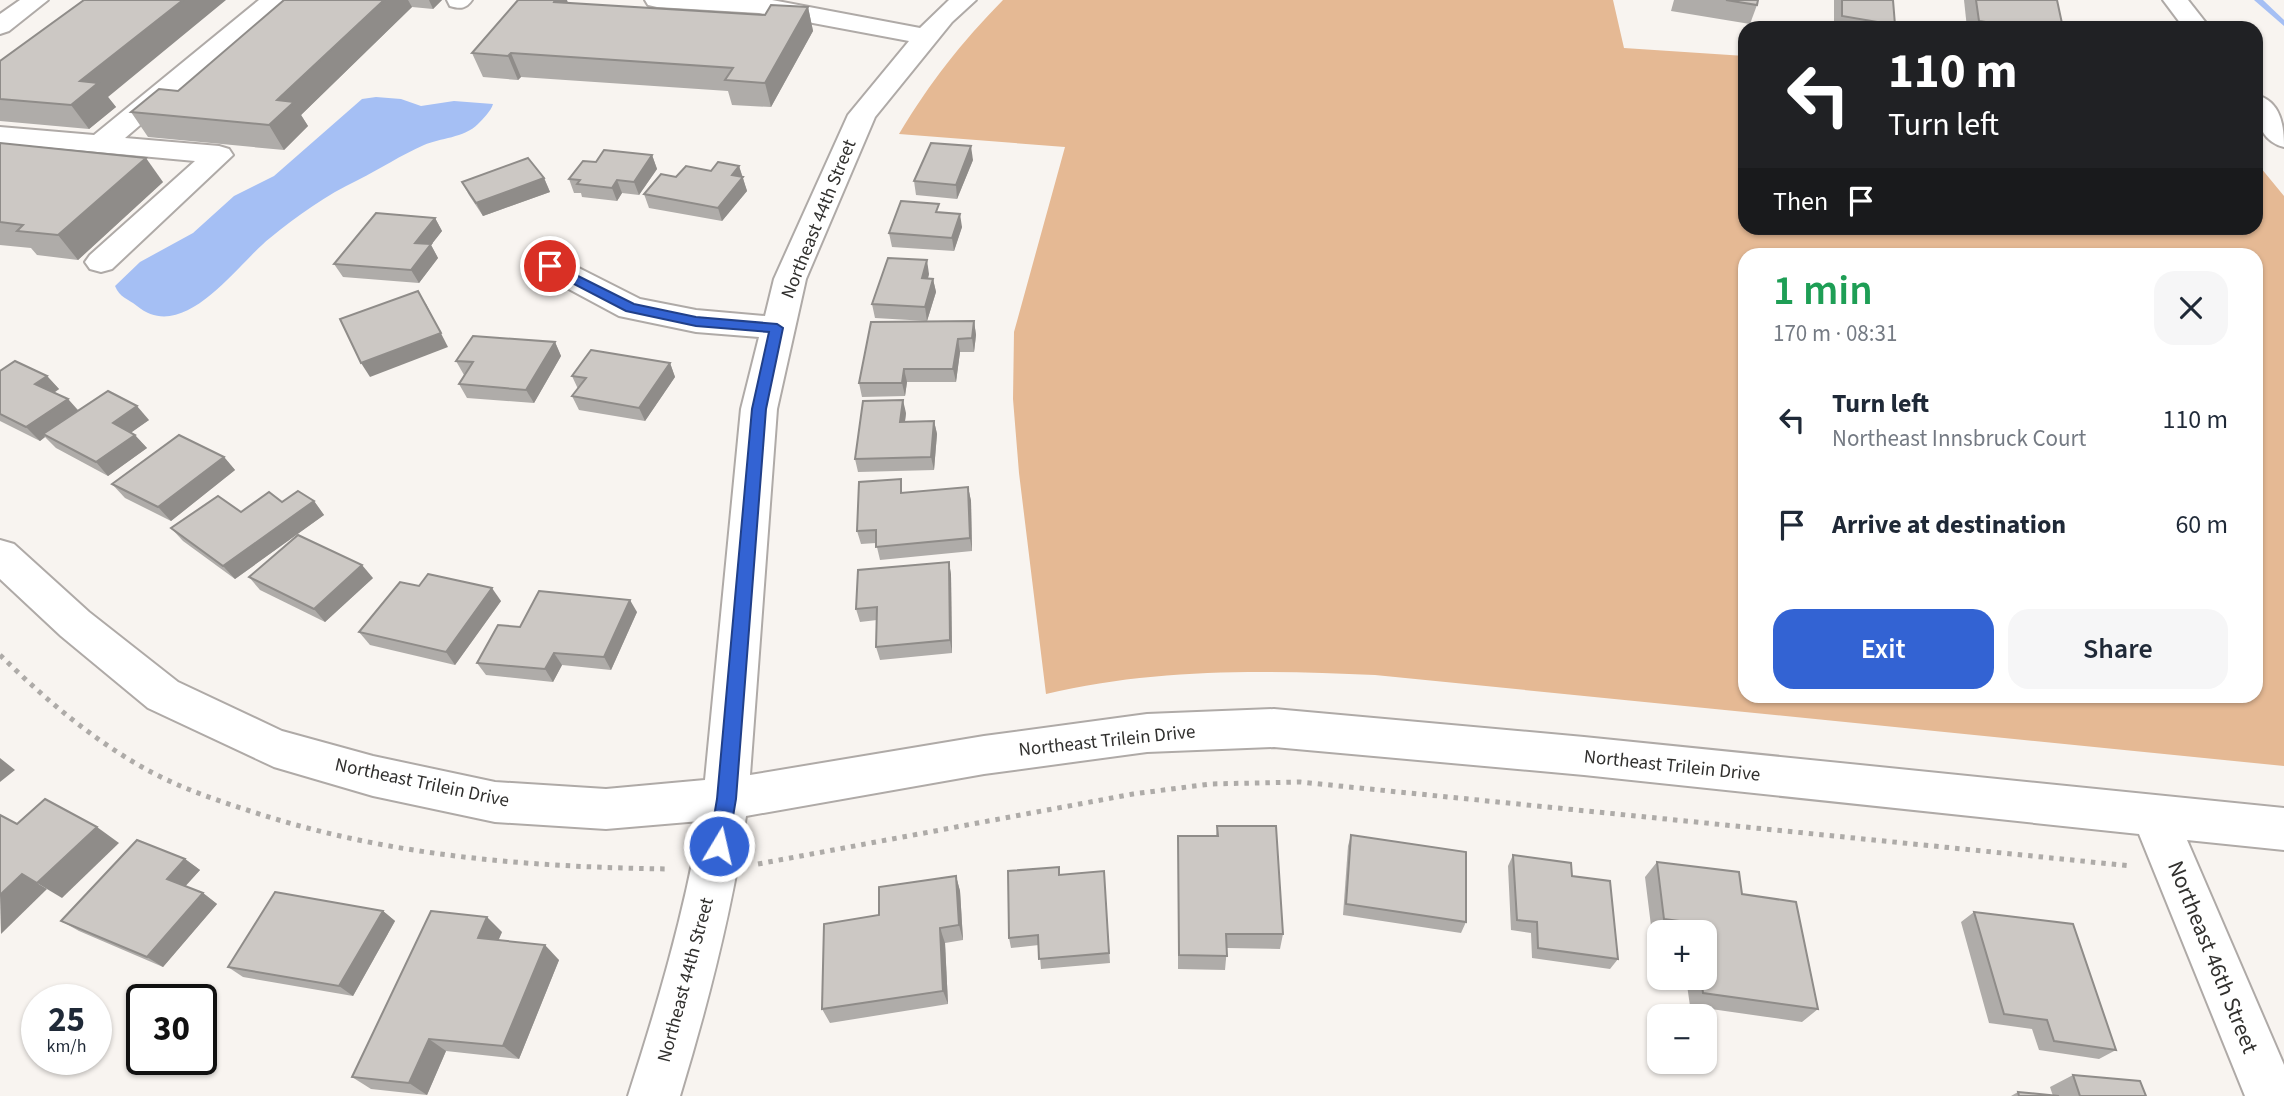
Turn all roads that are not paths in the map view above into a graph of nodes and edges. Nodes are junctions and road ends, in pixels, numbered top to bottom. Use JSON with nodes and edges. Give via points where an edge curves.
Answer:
{"nodes":[{"id":1,"x":36,"y":0,"type":"edge"},
{"id":2,"x":274,"y":0,"type":"edge"},
{"id":3,"x":657,"y":0,"type":"edge"},
{"id":4,"x":964,"y":0,"type":"edge"},
{"id":5,"x":2175,"y":0,"type":"edge"},
{"id":6,"x":738,"y":2,"type":"edge"},
{"id":7,"x":2192,"y":21,"type":"edge"},
{"id":8,"x":0,"y":26,"type":"edge"},
{"id":9,"x":927,"y":37,"type":"junction"},
{"id":10,"x":2263,"y":112,"type":"edge"},
{"id":11,"x":0,"y":135,"type":"edge"},
{"id":12,"x":2284,"y":139,"type":"edge"},
{"id":13,"x":100,"y":144,"type":"junction"},
{"id":14,"x":101,"y":262,"type":"dead end"},
{"id":15,"x":550,"y":266,"type":"dead end"},
{"id":16,"x":777,"y":328,"type":"junction"},
{"id":17,"x":0,"y":555,"type":"edge"},
{"id":18,"x":726,"y":799,"type":"junction"},
{"id":19,"x":2155,"y":817,"type":"junction"},
{"id":20,"x":2284,"y":829,"type":"edge"},
{"id":21,"x":654,"y":1096,"type":"edge"},
{"id":22,"x":2271,"y":1096,"type":"edge"}],
"edges":[{"from":1,"to":8,"type":"street"},
{"from":2,"to":13,"type":"street"},
{"from":3,"to":6,"type":"street"},
{"from":4,"to":9,"type":"street","name":"Northeast 44th Street"},
{"from":5,"to":7,"type":"street"},
{"from":6,"to":9,"type":"street"},
{"from":9,"to":16,"type":"street","name":"Northeast 44th Street","via":[[862,115],[790,279]]},
{"from":10,"to":12,"type":"street"},
{"from":11,"to":13,"type":"street"},
{"from":13,"to":14,"type":"street","via":[[219,155]]},
{"from":15,"to":16,"type":"street","via":[[631,308],[696,321]]},
{"from":16,"to":18,"type":"street","name":"Northeast 44th Street","via":[[759,409]]},
{"from":17,"to":18,"type":"street","name":"Northeast Trilein Drive","via":[[163,695],[274,748],[373,776],[495,802],[606,808]]},
{"from":18,"to":19,"type":"street","name":"Northeast Trilein Drive","via":[[984,755],[1147,733],[1273,728]]},
{"from":18,"to":21,"type":"street","name":"Northeast 44th Street","via":[[686,994]]},
{"from":19,"to":20,"type":"street","name":"Northeast Trilein Drive"},
{"from":19,"to":22,"type":"street","name":"Northeast 46th Street"}]}
